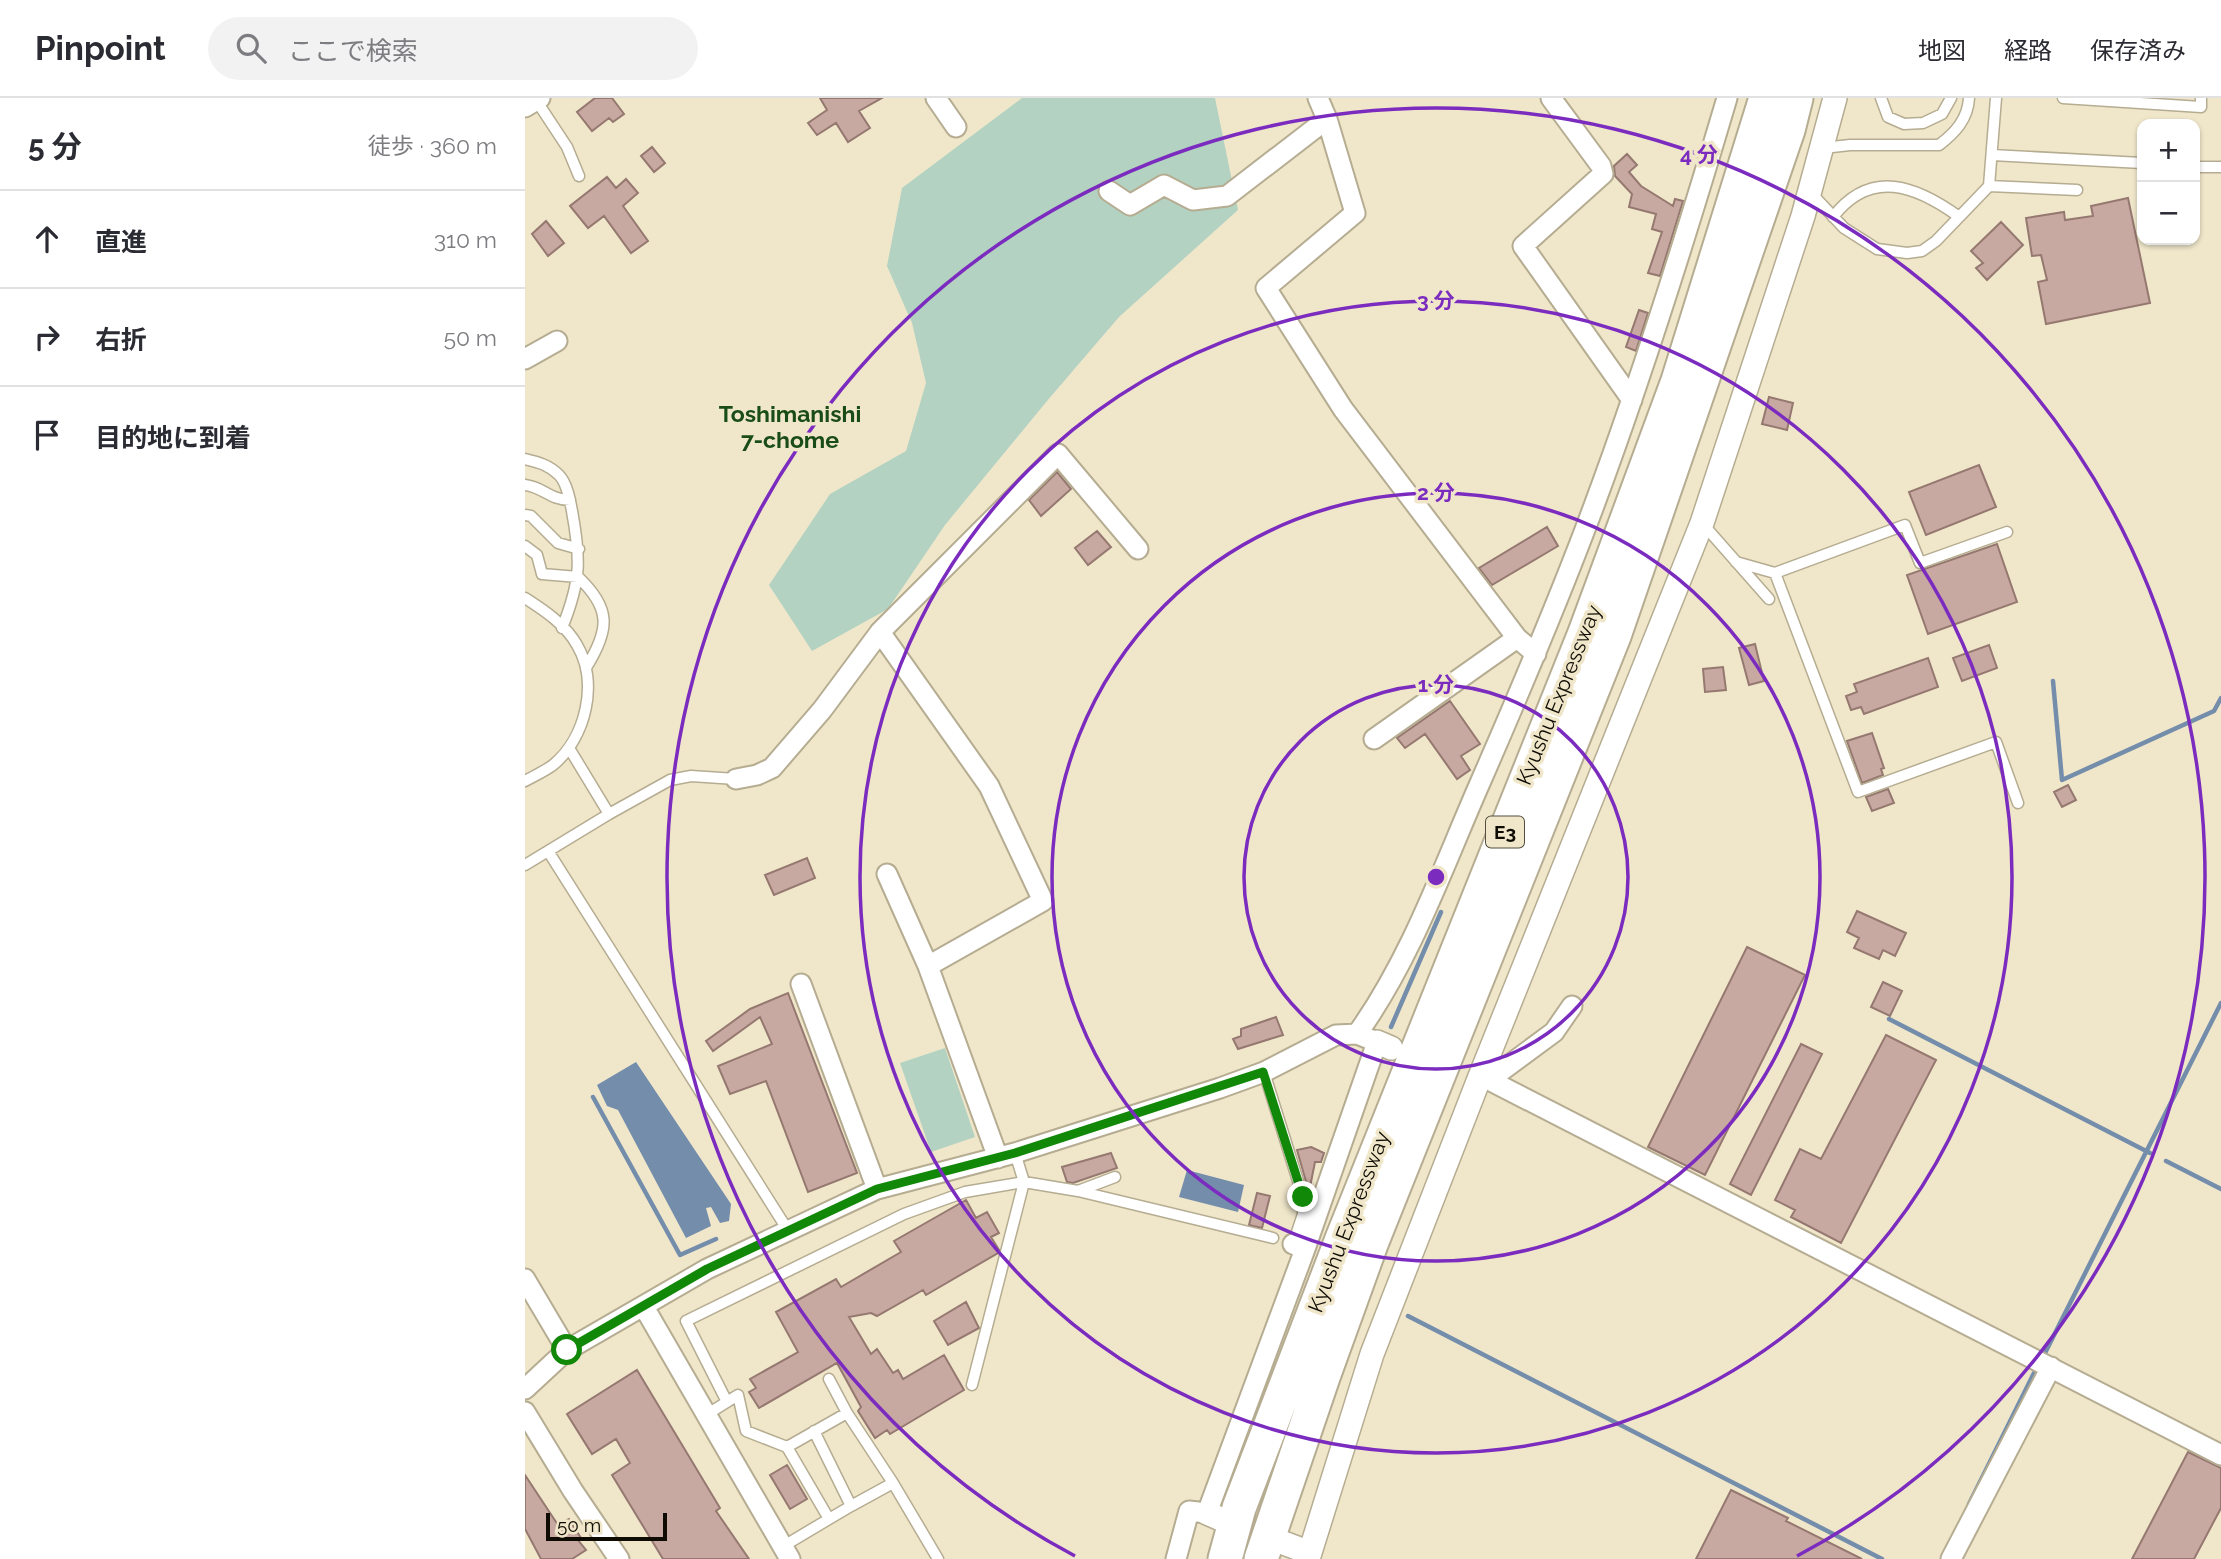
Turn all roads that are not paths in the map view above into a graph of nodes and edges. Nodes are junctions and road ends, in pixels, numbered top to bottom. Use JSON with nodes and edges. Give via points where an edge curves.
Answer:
{"nodes":[{"id":1,"x":936,"y":98,"type":"edge"},
{"id":2,"x":1318,"y":98,"type":"edge"},
{"id":3,"x":1552,"y":98,"type":"edge"},
{"id":4,"x":1727,"y":98,"type":"edge"},
{"id":5,"x":1766,"y":98,"type":"edge"},
{"id":6,"x":1796,"y":98,"type":"edge"},
{"id":7,"x":1835,"y":98,"type":"edge"},
{"id":8,"x":1881,"y":98,"type":"edge"},
{"id":9,"x":1951,"y":98,"type":"edge"},
{"id":10,"x":1969,"y":98,"type":"edge"},
{"id":11,"x":1996,"y":98,"type":"edge"},
{"id":12,"x":2063,"y":98,"type":"edge"},
{"id":13,"x":2201,"y":98,"type":"edge"},
{"id":14,"x":534,"y":102,"type":"edge"},
{"id":15,"x":1327,"y":120,"type":"junction"},
{"id":16,"x":956,"y":127,"type":"dead end"},
{"id":17,"x":1820,"y":148,"type":"junction"},
{"id":18,"x":1992,"y":155,"type":"junction"},
{"id":19,"x":2137,"y":163,"type":"edge"},
{"id":20,"x":2200,"y":167,"type":"edge"},
{"id":21,"x":2221,"y":167,"type":"edge"},
{"id":22,"x":579,"y":176,"type":"dead end"},
{"id":23,"x":1989,"y":186,"type":"junction"},
{"id":24,"x":2077,"y":190,"type":"dead end"},
{"id":25,"x":1109,"y":191,"type":"dead end"},
{"id":26,"x":1810,"y":192,"type":"junction"},
{"id":27,"x":1958,"y":216,"type":"junction"},
{"id":28,"x":1833,"y":217,"type":"junction"},
{"id":29,"x":557,"y":341,"type":"dead end"},
{"id":30,"x":525,"y":359,"type":"edge"},
{"id":31,"x":1632,"y":400,"type":"junction"},
{"id":32,"x":525,"y":459,"type":"edge"},
{"id":33,"x":525,"y":485,"type":"edge"},
{"id":34,"x":570,"y":500,"type":"junction"},
{"id":35,"x":525,"y":515,"type":"edge"},
{"id":36,"x":1702,"y":523,"type":"junction"},
{"id":37,"x":2007,"y":532,"type":"dead end"},
{"id":38,"x":525,"y":546,"type":"edge"},
{"id":39,"x":579,"y":549,"type":"junction"},
{"id":40,"x":1137,"y":549,"type":"dead end"},
{"id":41,"x":1736,"y":562,"type":"junction"},
{"id":42,"x":1775,"y":573,"type":"junction"},
{"id":43,"x":578,"y":577,"type":"junction"},
{"id":44,"x":525,"y":598,"type":"edge"},
{"id":45,"x":1769,"y":599,"type":"dead end"},
{"id":46,"x":562,"y":628,"type":"junction"},
{"id":47,"x":880,"y":632,"type":"junction"},
{"id":48,"x":1517,"y":638,"type":"junction"},
{"id":49,"x":1536,"y":654,"type":"junction"},
{"id":50,"x":587,"y":666,"type":"junction"},
{"id":51,"x":1374,"y":738,"type":"dead end"},
{"id":52,"x":569,"y":748,"type":"junction"},
{"id":53,"x":736,"y":779,"type":"joint"},
{"id":54,"x":525,"y":782,"type":"edge"},
{"id":55,"x":2018,"y":803,"type":"dead end"},
{"id":56,"x":609,"y":814,"type":"junction"},
{"id":57,"x":548,"y":851,"type":"junction"},
{"id":58,"x":525,"y":865,"type":"edge"},
{"id":59,"x":887,"y":874,"type":"dead end"},
{"id":60,"x":928,"y":966,"type":"junction"},
{"id":61,"x":801,"y":984,"type":"dead end"},
{"id":62,"x":1572,"y":1006,"type":"dead end"},
{"id":63,"x":1375,"y":1041,"type":"junction"},
{"id":64,"x":1455,"y":1070,"type":"dead end"},
{"id":65,"x":1263,"y":1072,"type":"junction"},
{"id":66,"x":1483,"y":1078,"type":"junction"},
{"id":67,"x":1007,"y":1155,"type":"junction"},
{"id":68,"x":1115,"y":1177,"type":"dead end"},
{"id":69,"x":1024,"y":1182,"type":"junction"},
{"id":70,"x":877,"y":1189,"type":"junction"},
{"id":71,"x":1078,"y":1191,"type":"junction"},
{"id":72,"x":789,"y":1232,"type":"junction"},
{"id":73,"x":1273,"y":1238,"type":"dead end"},
{"id":74,"x":1299,"y":1246,"type":"junction"},
{"id":75,"x":525,"y":1279,"type":"edge"},
{"id":76,"x":644,"y":1307,"type":"junction"},
{"id":77,"x":567,"y":1350,"type":"junction"},
{"id":78,"x":2051,"y":1367,"type":"junction"},
{"id":79,"x":829,"y":1379,"type":"dead end"},
{"id":80,"x":972,"y":1385,"type":"dead end"},
{"id":81,"x":525,"y":1389,"type":"edge"},
{"id":82,"x":727,"y":1402,"type":"junction"},
{"id":83,"x":525,"y":1412,"type":"edge"},
{"id":84,"x":847,"y":1413,"type":"junction"},
{"id":85,"x":706,"y":1415,"type":"junction"},
{"id":86,"x":814,"y":1431,"type":"junction"},
{"id":87,"x":787,"y":1447,"type":"junction"},
{"id":88,"x":2221,"y":1455,"type":"edge"},
{"id":89,"x":893,"y":1483,"type":"junction"},
{"id":90,"x":851,"y":1506,"type":"junction"},
{"id":91,"x":829,"y":1519,"type":"junction"},
{"id":92,"x":1271,"y":1551,"type":"edge"},
{"id":93,"x":786,"y":1553,"type":"edge"},
{"id":94,"x":1313,"y":1557,"type":"edge"},
{"id":95,"x":619,"y":1559,"type":"edge"},
{"id":96,"x":938,"y":1559,"type":"edge"},
{"id":97,"x":1176,"y":1559,"type":"edge"},
{"id":98,"x":1225,"y":1559,"type":"edge"},
{"id":99,"x":1951,"y":1559,"type":"edge"}],
"edges":[{"from":1,"to":16,"type":"street"},
{"from":2,"to":15,"type":"street"},
{"from":3,"to":31,"type":"street","via":[[1603,174],[1523,246]]},
{"from":4,"to":31,"type":"street"},
{"from":5,"to":98,"type":"highway","name":"Kyushu Expressway","number":"E3","via":[[1678,381],[1585,633],[1342,1239]]},
{"from":6,"to":92,"type":"highway","name":"Kyushu Expressway","number":"E3","via":[[1615,636],[1371,1244],[1323,1377]]},
{"from":7,"to":17,"type":"street"},
{"from":8,"to":9,"type":"lane","via":[[1888,117],[1903,124],[1923,123],[1942,114]]},
{"from":10,"to":17,"type":"lane","via":[[1959,128],[1939,145]]},
{"from":11,"to":18,"type":"lane"},
{"from":12,"to":13,"type":"lane","via":[[2201,107]]},
{"from":14,"to":22,"type":"lane","via":[[567,147]]},
{"from":15,"to":25,"type":"street","via":[[1227,197],[1193,200],[1164,185],[1130,205]]},
{"from":15,"to":48,"type":"street","via":[[1355,213],[1266,288],[1343,409]]},
{"from":17,"to":26,"type":"street"},
{"from":18,"to":19,"type":"lane"},
{"from":18,"to":23,"type":"lane"},
{"from":20,"to":21,"type":"lane"},
{"from":23,"to":24,"type":"lane"},
{"from":23,"to":27,"type":"lane"},
{"from":26,"to":28,"type":"lane"},
{"from":26,"to":36,"type":"street"},
{"from":27,"to":28,"type":"lane","via":[[1916,191],[1882,188],[1853,195]]},
{"from":27,"to":28,"type":"lane","via":[[1936,241],[1922,251],[1907,253],[1877,249]]},
{"from":29,"to":30,"type":"street"},
{"from":31,"to":49,"type":"street"},
{"from":32,"to":34,"type":"lane","via":[[545,464],[561,477]]},
{"from":33,"to":34,"type":"lane","via":[[556,500]]},
{"from":34,"to":39,"type":"lane"},
{"from":35,"to":39,"type":"lane","via":[[558,543]]},
{"from":36,"to":41,"type":"lane"},
{"from":36,"to":66,"type":"street"},
{"from":37,"to":42,"type":"lane","via":[[1920,563],[1905,525]]},
{"from":38,"to":43,"type":"lane","via":[[537,555],[542,574]]},
{"from":39,"to":43,"type":"lane"},
{"from":40,"to":47,"type":"street","via":[[1058,454]]},
{"from":41,"to":42,"type":"lane"},
{"from":41,"to":45,"type":"lane"},
{"from":42,"to":55,"type":"lane","via":[[1858,792],[1996,742]]},
{"from":43,"to":46,"type":"lane"},
{"from":43,"to":50,"type":"lane","via":[[598,598],[603,614],[603,633]]},
{"from":44,"to":46,"type":"lane"},
{"from":46,"to":50,"type":"lane","via":[[577,644]]},
{"from":47,"to":53,"type":"street","via":[[772,768]]},
{"from":47,"to":60,"type":"street","via":[[989,786],[1044,901]]},
{"from":48,"to":49,"type":"street"},
{"from":48,"to":51,"type":"street"},
{"from":49,"to":63,"type":"street","via":[[1414,935],[1374,1010]]},
{"from":50,"to":52,"type":"lane","via":[[583,722]]},
{"from":52,"to":54,"type":"lane","via":[[553,765]]},
{"from":52,"to":56,"type":"lane"},
{"from":53,"to":56,"type":"lane","via":[[691,776],[670,780]]},
{"from":56,"to":57,"type":"lane"},
{"from":57,"to":58,"type":"lane"},
{"from":57,"to":72,"type":"lane"},
{"from":59,"to":60,"type":"street"},
{"from":60,"to":67,"type":"street"},
{"from":61,"to":70,"type":"street"},
{"from":62,"to":66,"type":"street","via":[[1554,1032]]},
{"from":63,"to":65,"type":"street","via":[[1335,1035]]},
{"from":63,"to":74,"type":"street"},
{"from":64,"to":66,"type":"street"},
{"from":65,"to":67,"type":"street"},
{"from":65,"to":74,"type":"lane","via":[[1303,1197]]},
{"from":66,"to":78,"type":"street"},
{"from":66,"to":94,"type":"street","via":[[1372,1354]]},
{"from":67,"to":69,"type":"lane"},
{"from":67,"to":70,"type":"street"},
{"from":68,"to":71,"type":"lane"},
{"from":69,"to":71,"type":"lane"},
{"from":69,"to":80,"type":"lane"},
{"from":69,"to":82,"type":"lane","via":[[965,1192],[904,1214],[686,1321]]},
{"from":70,"to":72,"type":"street"},
{"from":71,"to":73,"type":"lane"},
{"from":72,"to":76,"type":"street","via":[[707,1269]]},
{"from":74,"to":97,"type":"street","via":[[1215,1516],[1189,1511]]},
{"from":75,"to":77,"type":"street"},
{"from":76,"to":77,"type":"street"},
{"from":76,"to":85,"type":"street"},
{"from":77,"to":81,"type":"street"},
{"from":78,"to":88,"type":"street"},
{"from":78,"to":99,"type":"street"},
{"from":79,"to":84,"type":"lane"},
{"from":82,"to":85,"type":"lane"},
{"from":82,"to":87,"type":"lane","via":[[739,1395],[746,1431]]},
{"from":83,"to":95,"type":"street"},
{"from":84,"to":86,"type":"lane"},
{"from":84,"to":89,"type":"lane"},
{"from":85,"to":93,"type":"street"},
{"from":86,"to":87,"type":"lane"},
{"from":86,"to":90,"type":"lane"},
{"from":87,"to":91,"type":"lane"},
{"from":89,"to":90,"type":"lane"},
{"from":89,"to":96,"type":"lane"},
{"from":90,"to":91,"type":"lane"},
{"from":91,"to":93,"type":"lane"},
{"from":92,"to":94,"type":"street"}]}
